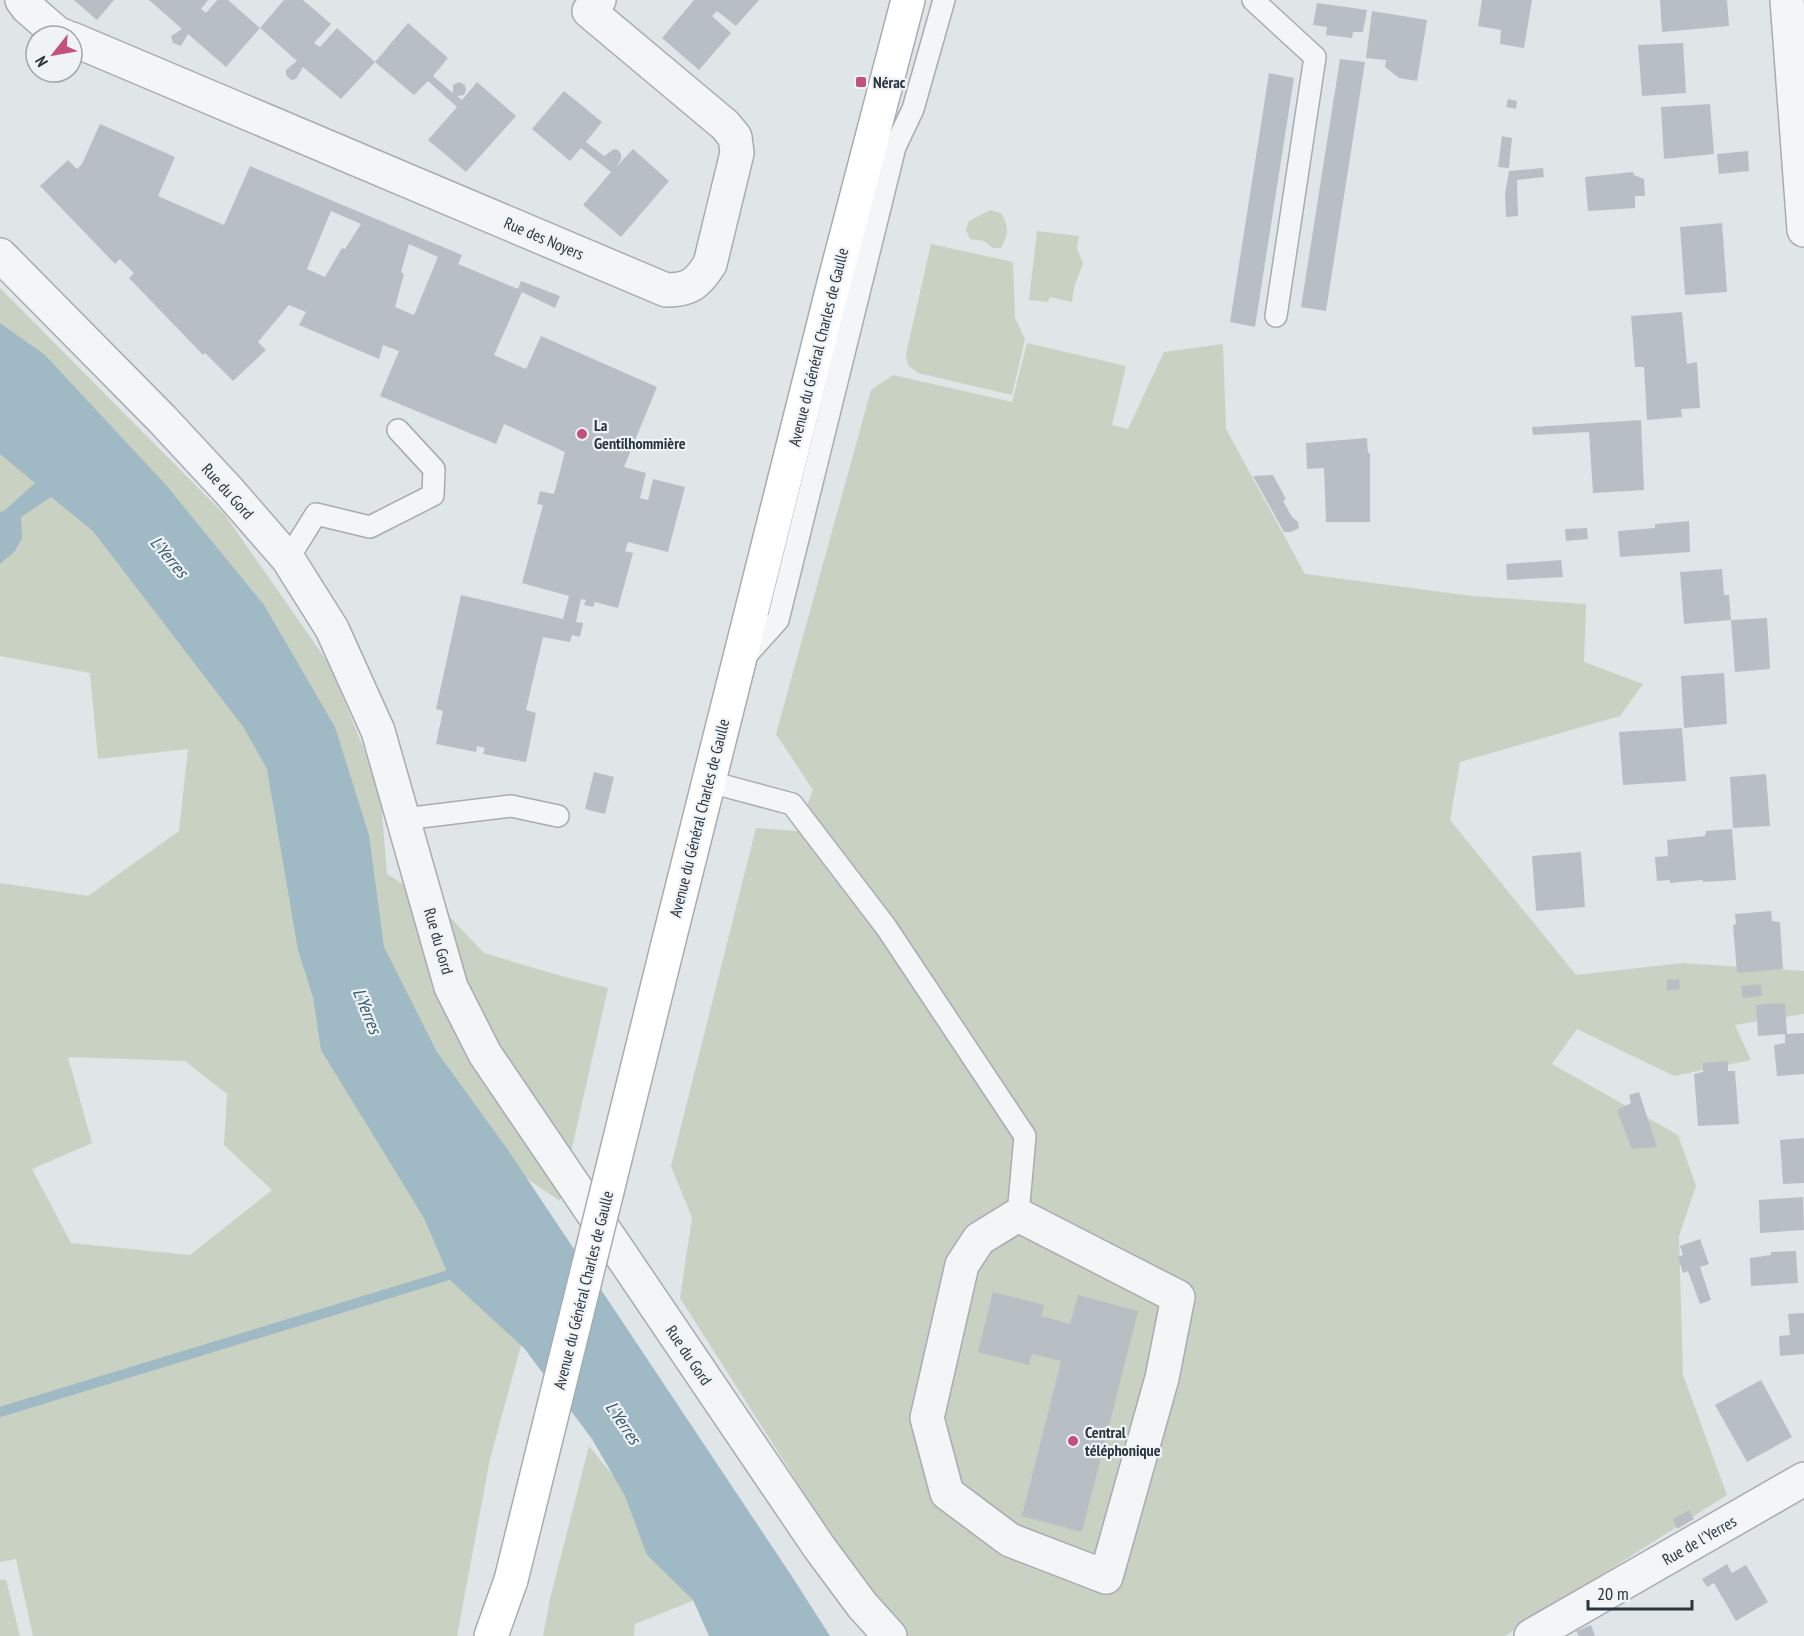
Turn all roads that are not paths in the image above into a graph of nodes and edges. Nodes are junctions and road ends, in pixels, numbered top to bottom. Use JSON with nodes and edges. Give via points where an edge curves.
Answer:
{"nodes":[{"id":1,"x":22,"y":0,"type":"edge"},
{"id":2,"x":908,"y":0,"type":"edge"},
{"id":3,"x":944,"y":0,"type":"edge"},
{"id":4,"x":1252,"y":0,"type":"edge"},
{"id":5,"x":1787,"y":0,"type":"edge"},
{"id":6,"x":594,"y":6,"type":"edge"},
{"id":7,"x":47,"y":24,"type":"edge"},
{"id":8,"x":84,"y":44,"type":"edge"},
{"id":9,"x":1804,"y":230,"type":"edge"},
{"id":10,"x":0,"y":255,"type":"edge"},
{"id":11,"x":1276,"y":316,"type":"dead end"},
{"id":12,"x":398,"y":430,"type":"dead end"},
{"id":13,"x":288,"y":560,"type":"junction"},
{"id":14,"x":737,"y":667,"type":"junction"},
{"id":15,"x":706,"y":786,"type":"junction"},
{"id":16,"x":558,"y":816,"type":"dead end"},
{"id":17,"x":404,"y":819,"type":"junction"},
{"id":18,"x":1018,"y":1215,"type":"junction"},
{"id":19,"x":1804,"y":1479,"type":"edge"},
{"id":20,"x":491,"y":1636,"type":"edge"},
{"id":21,"x":890,"y":1636,"type":"edge"},
{"id":22,"x":1531,"y":1636,"type":"edge"}],
"edges":[{"from":1,"to":7,"type":"street"},
{"from":2,"to":14,"type":"main road","name":"Avenue du Général Charles de Gaulle"},
{"from":3,"to":14,"type":"lane","via":[[913,109],[895,147],[777,621]]},
{"from":4,"to":11,"type":"lane","via":[[1315,57]]},
{"from":5,"to":9,"type":"street"},
{"from":6,"to":8,"type":"street","name":"Rue des Noyers","via":[[735,137],[737,153],[710,264],[700,279],[684,290],[666,290]]},
{"from":10,"to":13,"type":"street","name":"Rue du Gord","via":[[162,419]]},
{"from":12,"to":13,"type":"lane","via":[[434,469],[433,495],[370,527],[316,514]]},
{"from":13,"to":17,"type":"street","name":"Rue du Gord","via":[[332,629],[378,731]]},
{"from":14,"to":15,"type":"main road","name":"Avenue du Général Charles de Gaulle"},
{"from":15,"to":18,"type":"lane","via":[[725,786],[792,804],[886,927],[1025,1136]]},
{"from":15,"to":20,"type":"main road","name":"Avenue du Général Charles de Gaulle","bridge":true,"via":[[511,1580]]},
{"from":16,"to":17,"type":"lane","via":[[511,806]]},
{"from":17,"to":21,"type":"street","name":"Rue du Gord","via":[[451,987],[485,1054],[819,1546]]},
{"from":18,"to":18,"type":"street","via":[[1178,1297],[1162,1378],[1106,1577],[1010,1540],[947,1493],[927,1418],[962,1265],[979,1239]]},
{"from":19,"to":22,"type":"street","name":"Rue de l'Yerres"}]}
